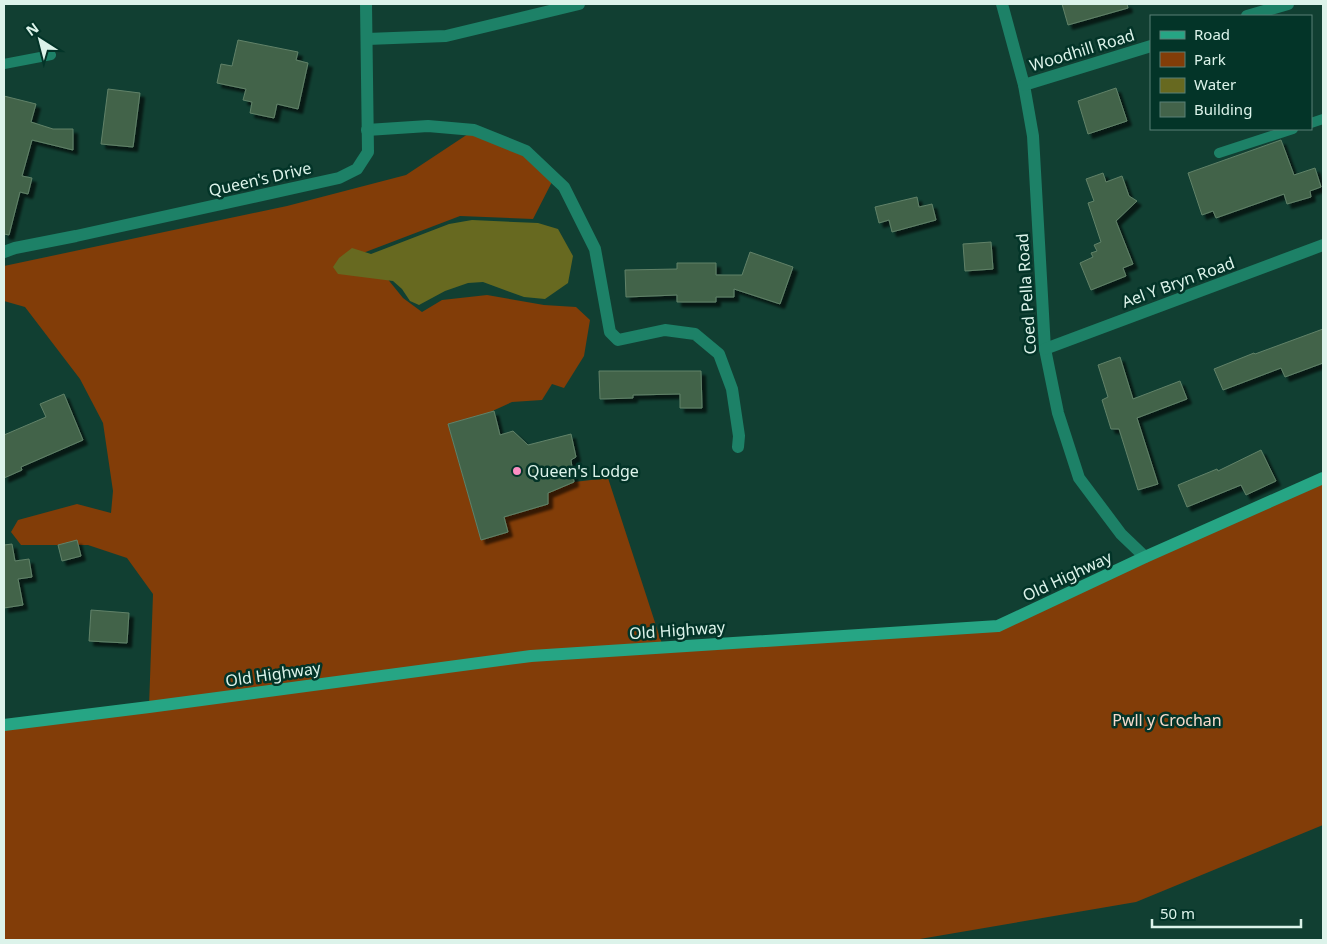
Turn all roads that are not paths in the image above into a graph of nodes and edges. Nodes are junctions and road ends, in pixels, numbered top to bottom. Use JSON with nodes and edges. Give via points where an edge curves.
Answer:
{"nodes":[{"id":1,"x":366,"y":4,"type":"edge"},
{"id":2,"x":579,"y":4,"type":"edge"},
{"id":3,"x":1002,"y":4,"type":"edge"},
{"id":4,"x":1288,"y":4,"type":"edge"},
{"id":5,"x":1250,"y":15,"type":"edge"},
{"id":6,"x":367,"y":40,"type":"junction"},
{"id":7,"x":1150,"y":46,"type":"edge"},
{"id":8,"x":51,"y":55,"type":"dead end"},
{"id":9,"x":4,"y":64,"type":"edge"},
{"id":10,"x":1024,"y":85,"type":"junction"},
{"id":11,"x":367,"y":130,"type":"junction"},
{"id":12,"x":1291,"y":130,"type":"edge"},
{"id":13,"x":1220,"y":153,"type":"dead end"},
{"id":14,"x":1323,"y":245,"type":"edge"},
{"id":15,"x":4,"y":252,"type":"edge"},
{"id":16,"x":1045,"y":349,"type":"junction"},
{"id":17,"x":738,"y":447,"type":"dead end"},
{"id":18,"x":1323,"y":478,"type":"edge"},
{"id":19,"x":1145,"y":557,"type":"junction"},
{"id":20,"x":4,"y":725,"type":"edge"}],
"edges":[{"from":1,"to":6,"type":"street","name":"Queen's Drive"},
{"from":2,"to":6,"type":"street","via":[[446,36]]},
{"from":3,"to":10,"type":"street","name":"Coed Pella Road"},
{"from":4,"to":5,"type":"street"},
{"from":6,"to":11,"type":"street","name":"Queen's Drive"},
{"from":7,"to":10,"type":"street","name":"Woodhill Road"},
{"from":8,"to":9,"type":"lane"},
{"from":10,"to":16,"type":"street","name":"Coed Pella Road","via":[[1032,136]]},
{"from":11,"to":15,"type":"street","name":"Queen's Drive","via":[[368,152],[357,169],[339,178]]},
{"from":11,"to":17,"type":"street","via":[[428,126],[474,130],[526,151],[564,187],[595,248],[610,332],[618,340],[665,330],[695,334],[719,354],[732,389]]},
{"from":12,"to":13,"type":"lane"},
{"from":14,"to":16,"type":"street","name":"Ael Y Bryn Road"},
{"from":16,"to":19,"type":"street","name":"Coed Pella Road","via":[[1058,412],[1079,478],[1121,534]]},
{"from":18,"to":19,"type":"street","name":"Old Highway"},
{"from":19,"to":20,"type":"street","name":"Old Highway","via":[[998,626],[532,656]]}]}
